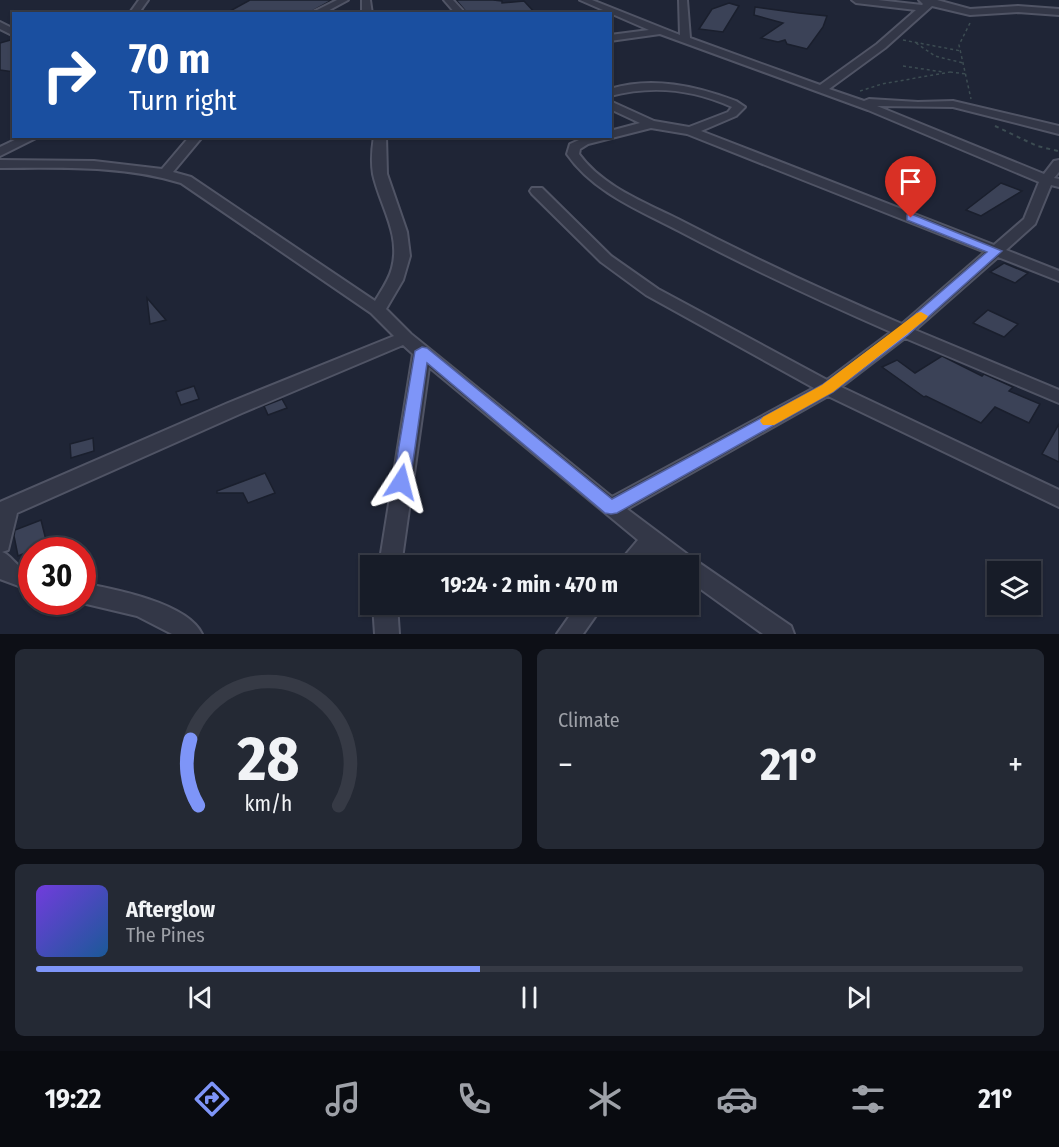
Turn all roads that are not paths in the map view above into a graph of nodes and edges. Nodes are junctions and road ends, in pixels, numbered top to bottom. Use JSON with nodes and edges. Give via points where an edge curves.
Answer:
{"nodes":[{"id":1,"x":144,"y":0,"type":"edge"},
{"id":2,"x":344,"y":0,"type":"edge"},
{"id":3,"x":448,"y":0,"type":"edge"},
{"id":4,"x":584,"y":0,"type":"edge"},
{"id":5,"x":683,"y":0,"type":"edge"},
{"id":6,"x":856,"y":0,"type":"edge"},
{"id":7,"x":1026,"y":0,"type":"edge"},
{"id":8,"x":1056,"y":0,"type":"edge"},
{"id":9,"x":926,"y":3,"type":"edge"},
{"id":10,"x":135,"y":12,"type":"edge"},
{"id":11,"x":317,"y":12,"type":"edge"},
{"id":12,"x":460,"y":12,"type":"edge"},
{"id":13,"x":1057,"y":13,"type":"edge"},
{"id":14,"x":660,"y":31,"type":"junction"},
{"id":15,"x":612,"y":38,"type":"edge"},
{"id":16,"x":685,"y":40,"type":"junction"},
{"id":17,"x":822,"y":89,"type":"junction"},
{"id":18,"x":612,"y":92,"type":"edge"},
{"id":19,"x":612,"y":105,"type":"edge"},
{"id":20,"x":651,"y":124,"type":"junction"},
{"id":21,"x":1059,"y":130,"type":"edge"},
{"id":22,"x":690,"y":131,"type":"junction"},
{"id":23,"x":612,"y":134,"type":"edge"},
{"id":24,"x":30,"y":138,"type":"edge"},
{"id":25,"x":195,"y":138,"type":"edge"},
{"id":26,"x":380,"y":138,"type":"edge"},
{"id":27,"x":596,"y":138,"type":"edge"},
{"id":28,"x":0,"y":152,"type":"edge"},
{"id":29,"x":0,"y":164,"type":"edge"},
{"id":30,"x":1059,"y":164,"type":"edge"},
{"id":31,"x":166,"y":172,"type":"junction"},
{"id":32,"x":1053,"y":182,"type":"edge"},
{"id":33,"x":537,"y":191,"type":"dead end"},
{"id":34,"x":996,"y":251,"type":"junction"},
{"id":35,"x":1059,"y":276,"type":"edge"},
{"id":36,"x":377,"y":310,"type":"junction"},
{"id":37,"x":903,"y":332,"type":"junction"},
{"id":38,"x":405,"y":338,"type":"junction"},
{"id":39,"x":422,"y":351,"type":"junction"},
{"id":40,"x":828,"y":388,"type":"junction"},
{"id":41,"x":1059,"y":398,"type":"edge"},
{"id":42,"x":1059,"y":499,"type":"edge"},
{"id":43,"x":611,"y":508,"type":"junction"},
{"id":44,"x":4,"y":509,"type":"edge"},
{"id":45,"x":652,"y":540,"type":"junction"},
{"id":46,"x":0,"y":544,"type":"edge"},
{"id":47,"x":392,"y":555,"type":"edge"},
{"id":48,"x":638,"y":555,"type":"edge"},
{"id":49,"x":673,"y":555,"type":"edge"},
{"id":50,"x":0,"y":561,"type":"edge"},
{"id":51,"x":699,"y":574,"type":"edge"},
{"id":52,"x":18,"y":577,"type":"edge"},
{"id":53,"x":96,"y":596,"type":"edge"},
{"id":54,"x":386,"y":615,"type":"edge"},
{"id":55,"x":584,"y":615,"type":"edge"},
{"id":56,"x":190,"y":634,"type":"edge"},
{"id":57,"x":387,"y":634,"type":"edge"},
{"id":58,"x":569,"y":634,"type":"edge"},
{"id":59,"x":782,"y":634,"type":"edge"}],
"edges":[{"from":1,"to":10,"type":"street"},
{"from":2,"to":11,"type":"street"},
{"from":3,"to":12,"type":"street"},
{"from":4,"to":14,"type":"street"},
{"from":5,"to":16,"type":"street"},
{"from":6,"to":9,"type":"street"},
{"from":7,"to":13,"type":"street"},
{"from":8,"to":13,"type":"street"},
{"from":9,"to":13,"type":"street","via":[[970,12],[1018,9]]},
{"from":9,"to":17,"type":"street","via":[[890,37]]},
{"from":14,"to":15,"type":"street"},
{"from":14,"to":16,"type":"street"},
{"from":16,"to":17,"type":"street"},
{"from":17,"to":21,"type":"street","via":[[870,102],[953,104]]},
{"from":17,"to":32,"type":"street"},
{"from":18,"to":22,"type":"street","via":[[657,84],[739,107],[732,114]]},
{"from":19,"to":20,"type":"street"},
{"from":20,"to":22,"type":"street"},
{"from":20,"to":23,"type":"street"},
{"from":22,"to":34,"type":"street"},
{"from":24,"to":28,"type":"street"},
{"from":25,"to":31,"type":"street"},
{"from":26,"to":36,"type":"street","via":[[380,173],[403,247],[400,270]]},
{"from":27,"to":37,"type":"street","via":[[574,147],[573,154],[584,170],[618,193],[747,260]]},
{"from":29,"to":31,"type":"street"},
{"from":30,"to":32,"type":"street"},
{"from":31,"to":36,"type":"street","via":[[186,180]]},
{"from":32,"to":34,"type":"street","via":[[1030,221]]},
{"from":33,"to":40,"type":"street","via":[[632,279]]},
{"from":34,"to":35,"type":"street"},
{"from":34,"to":37,"type":"street"},
{"from":36,"to":38,"type":"street"},
{"from":37,"to":40,"type":"street"},
{"from":37,"to":41,"type":"street"},
{"from":38,"to":39,"type":"street"},
{"from":38,"to":44,"type":"street"},
{"from":39,"to":43,"type":"street"},
{"from":39,"to":47,"type":"street"},
{"from":40,"to":42,"type":"street"},
{"from":40,"to":43,"type":"street"},
{"from":43,"to":45,"type":"street"},
{"from":44,"to":46,"type":"street"},
{"from":45,"to":48,"type":"street"},
{"from":45,"to":49,"type":"street"},
{"from":50,"to":52,"type":"street"},
{"from":51,"to":59,"type":"street"},
{"from":53,"to":56,"type":"street","via":[[154,613]]},
{"from":54,"to":57,"type":"street"},
{"from":55,"to":58,"type":"street"}]}
